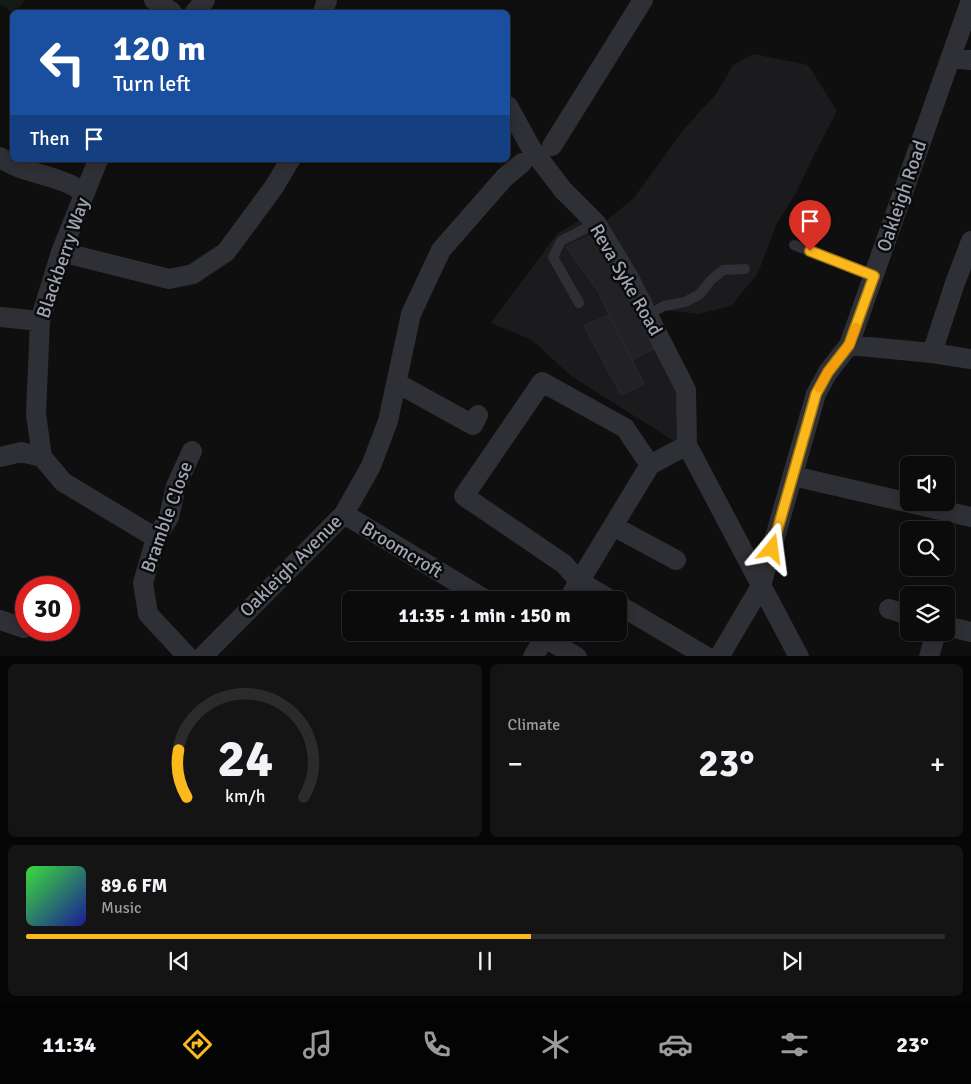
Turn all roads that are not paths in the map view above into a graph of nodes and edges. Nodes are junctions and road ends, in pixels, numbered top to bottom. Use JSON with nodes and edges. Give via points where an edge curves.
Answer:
{"nodes":[{"id":1,"x":154,"y":0,"type":"edge"},
{"id":2,"x":205,"y":0,"type":"edge"},
{"id":3,"x":643,"y":0,"type":"edge"},
{"id":4,"x":971,"y":0,"type":"edge"},
{"id":5,"x":169,"y":10,"type":"edge"},
{"id":6,"x":197,"y":10,"type":"edge"},
{"id":7,"x":951,"y":58,"type":"junction"},
{"id":8,"x":971,"y":60,"type":"edge"},
{"id":9,"x":510,"y":110,"type":"edge"},
{"id":10,"x":552,"y":146,"type":"dead end"},
{"id":11,"x":0,"y":157,"type":"edge"},
{"id":12,"x":97,"y":162,"type":"edge"},
{"id":13,"x":289,"y":162,"type":"edge"},
{"id":14,"x":522,"y":163,"type":"dead end"},
{"id":15,"x":85,"y":193,"type":"junction"},
{"id":16,"x":596,"y":222,"type":"junction"},
{"id":17,"x":971,"y":241,"type":"edge"},
{"id":18,"x":794,"y":245,"type":"dead end"},
{"id":19,"x":62,"y":252,"type":"junction"},
{"id":20,"x":744,"y":269,"type":"dead end"},
{"id":21,"x":874,"y":276,"type":"junction"},
{"id":22,"x":963,"y":284,"type":"edge"},
{"id":23,"x":579,"y":303,"type":"dead end"},
{"id":24,"x":648,"y":315,"type":"junction"},
{"id":25,"x":0,"y":317,"type":"edge"},
{"id":26,"x":40,"y":321,"type":"junction"},
{"id":27,"x":849,"y":345,"type":"junction"},
{"id":28,"x":932,"y":353,"type":"junction"},
{"id":29,"x":971,"y":359,"type":"edge"},
{"id":30,"x":397,"y":382,"type":"junction"},
{"id":31,"x":478,"y":415,"type":"dead end"},
{"id":32,"x":687,"y":445,"type":"junction"},
{"id":33,"x":192,"y":450,"type":"dead end"},
{"id":34,"x":0,"y":457,"type":"edge"},
{"id":35,"x":42,"y":457,"type":"junction"},
{"id":36,"x":650,"y":465,"type":"junction"},
{"id":37,"x":793,"y":476,"type":"junction"},
{"id":38,"x":344,"y":514,"type":"junction"},
{"id":39,"x":971,"y":517,"type":"edge"},
{"id":40,"x":613,"y":526,"type":"junction"},
{"id":41,"x":156,"y":538,"type":"junction"},
{"id":42,"x":676,"y":560,"type":"dead end"},
{"id":43,"x":579,"y":581,"type":"junction"},
{"id":44,"x":761,"y":586,"type":"junction"},
{"id":45,"x":471,"y":591,"type":"edge"},
{"id":46,"x":573,"y":591,"type":"edge"},
{"id":47,"x":596,"y":591,"type":"edge"},
{"id":48,"x":627,"y":610,"type":"edge"},
{"id":49,"x":889,"y":610,"type":"dead end"},
{"id":50,"x":900,"y":613,"type":"edge"},
{"id":51,"x":0,"y":620,"type":"edge"},
{"id":52,"x":15,"y":625,"type":"edge"},
{"id":53,"x":955,"y":628,"type":"edge"},
{"id":54,"x":971,"y":632,"type":"edge"},
{"id":55,"x":543,"y":641,"type":"edge"},
{"id":56,"x":555,"y":641,"type":"edge"},
{"id":57,"x":933,"y":641,"type":"edge"},
{"id":58,"x":188,"y":656,"type":"edge"},
{"id":59,"x":202,"y":656,"type":"edge"},
{"id":60,"x":534,"y":656,"type":"edge"},
{"id":61,"x":577,"y":656,"type":"edge"},
{"id":62,"x":707,"y":656,"type":"edge"},
{"id":63,"x":719,"y":656,"type":"edge"},
{"id":64,"x":799,"y":656,"type":"edge"},
{"id":65,"x":929,"y":656,"type":"edge"}],
"edges":[{"from":1,"to":5,"type":"street"},
{"from":2,"to":6,"type":"street"},
{"from":3,"to":10,"type":"street"},
{"from":4,"to":7,"type":"street","name":"Oakleigh Road"},
{"from":7,"to":8,"type":"street"},
{"from":7,"to":21,"type":"street","name":"Oakleigh Road"},
{"from":9,"to":16,"type":"street","name":"Reva Syke Road","via":[[531,148],[563,190]]},
{"from":11,"to":15,"type":"street","via":[[28,172],[57,179]]},
{"from":12,"to":15,"type":"street","name":"Blackberry Way"},
{"from":13,"to":19,"type":"street","via":[[226,252],[193,274],[169,279]]},
{"from":14,"to":30,"type":"street","name":"Oakleigh Avenue","via":[[505,177],[441,250],[411,314]]},
{"from":15,"to":19,"type":"street","name":"Blackberry Way"},
{"from":16,"to":23,"type":"lane","via":[[561,241],[553,257]]},
{"from":16,"to":24,"type":"street","name":"Reva Syke Road"},
{"from":17,"to":22,"type":"street"},
{"from":18,"to":21,"type":"lane"},
{"from":19,"to":26,"type":"street","name":"Blackberry Way"},
{"from":20,"to":24,"type":"lane","via":[[723,270],[700,294]]},
{"from":21,"to":27,"type":"street","name":"Oakleigh Road"},
{"from":22,"to":28,"type":"street"},
{"from":24,"to":32,"type":"street","name":"Reva Syke Road","via":[[686,390]]},
{"from":25,"to":26,"type":"street"},
{"from":26,"to":35,"type":"street","name":"Blackberry Way","via":[[36,414]]},
{"from":27,"to":28,"type":"street"},
{"from":27,"to":37,"type":"street","name":"Oakleigh Road","via":[[816,394]]},
{"from":28,"to":29,"type":"street"},
{"from":30,"to":31,"type":"street","via":[[473,425]]},
{"from":30,"to":38,"type":"street","name":"Oakleigh Avenue","via":[[388,421],[371,466]]},
{"from":32,"to":36,"type":"street"},
{"from":32,"to":44,"type":"street"},
{"from":33,"to":41,"type":"street","name":"Bramble Close","via":[[176,486],[169,517]]},
{"from":34,"to":35,"type":"street","via":[[21,452]]},
{"from":35,"to":41,"type":"street","via":[[63,482]]},
{"from":36,"to":40,"type":"street"},
{"from":36,"to":43,"type":"street","via":[[625,428],[542,382],[464,496],[564,564]]},
{"from":37,"to":39,"type":"street"},
{"from":37,"to":44,"type":"street","name":"Oakleigh Road"},
{"from":38,"to":45,"type":"street","name":"Broomcroft"},
{"from":38,"to":59,"type":"street","name":"Oakleigh Avenue"},
{"from":40,"to":42,"type":"street"},
{"from":40,"to":43,"type":"street"},
{"from":41,"to":58,"type":"street","name":"Bramble Close","via":[[143,583],[148,614]]},
{"from":43,"to":46,"type":"street"},
{"from":43,"to":47,"type":"street"},
{"from":44,"to":63,"type":"street","name":"Oakleigh Road"},
{"from":44,"to":64,"type":"street"},
{"from":48,"to":62,"type":"street"},
{"from":49,"to":50,"type":"street"},
{"from":51,"to":52,"type":"street"},
{"from":53,"to":54,"type":"street"},
{"from":55,"to":60,"type":"street"},
{"from":56,"to":61,"type":"street"},
{"from":57,"to":65,"type":"street"}]}
